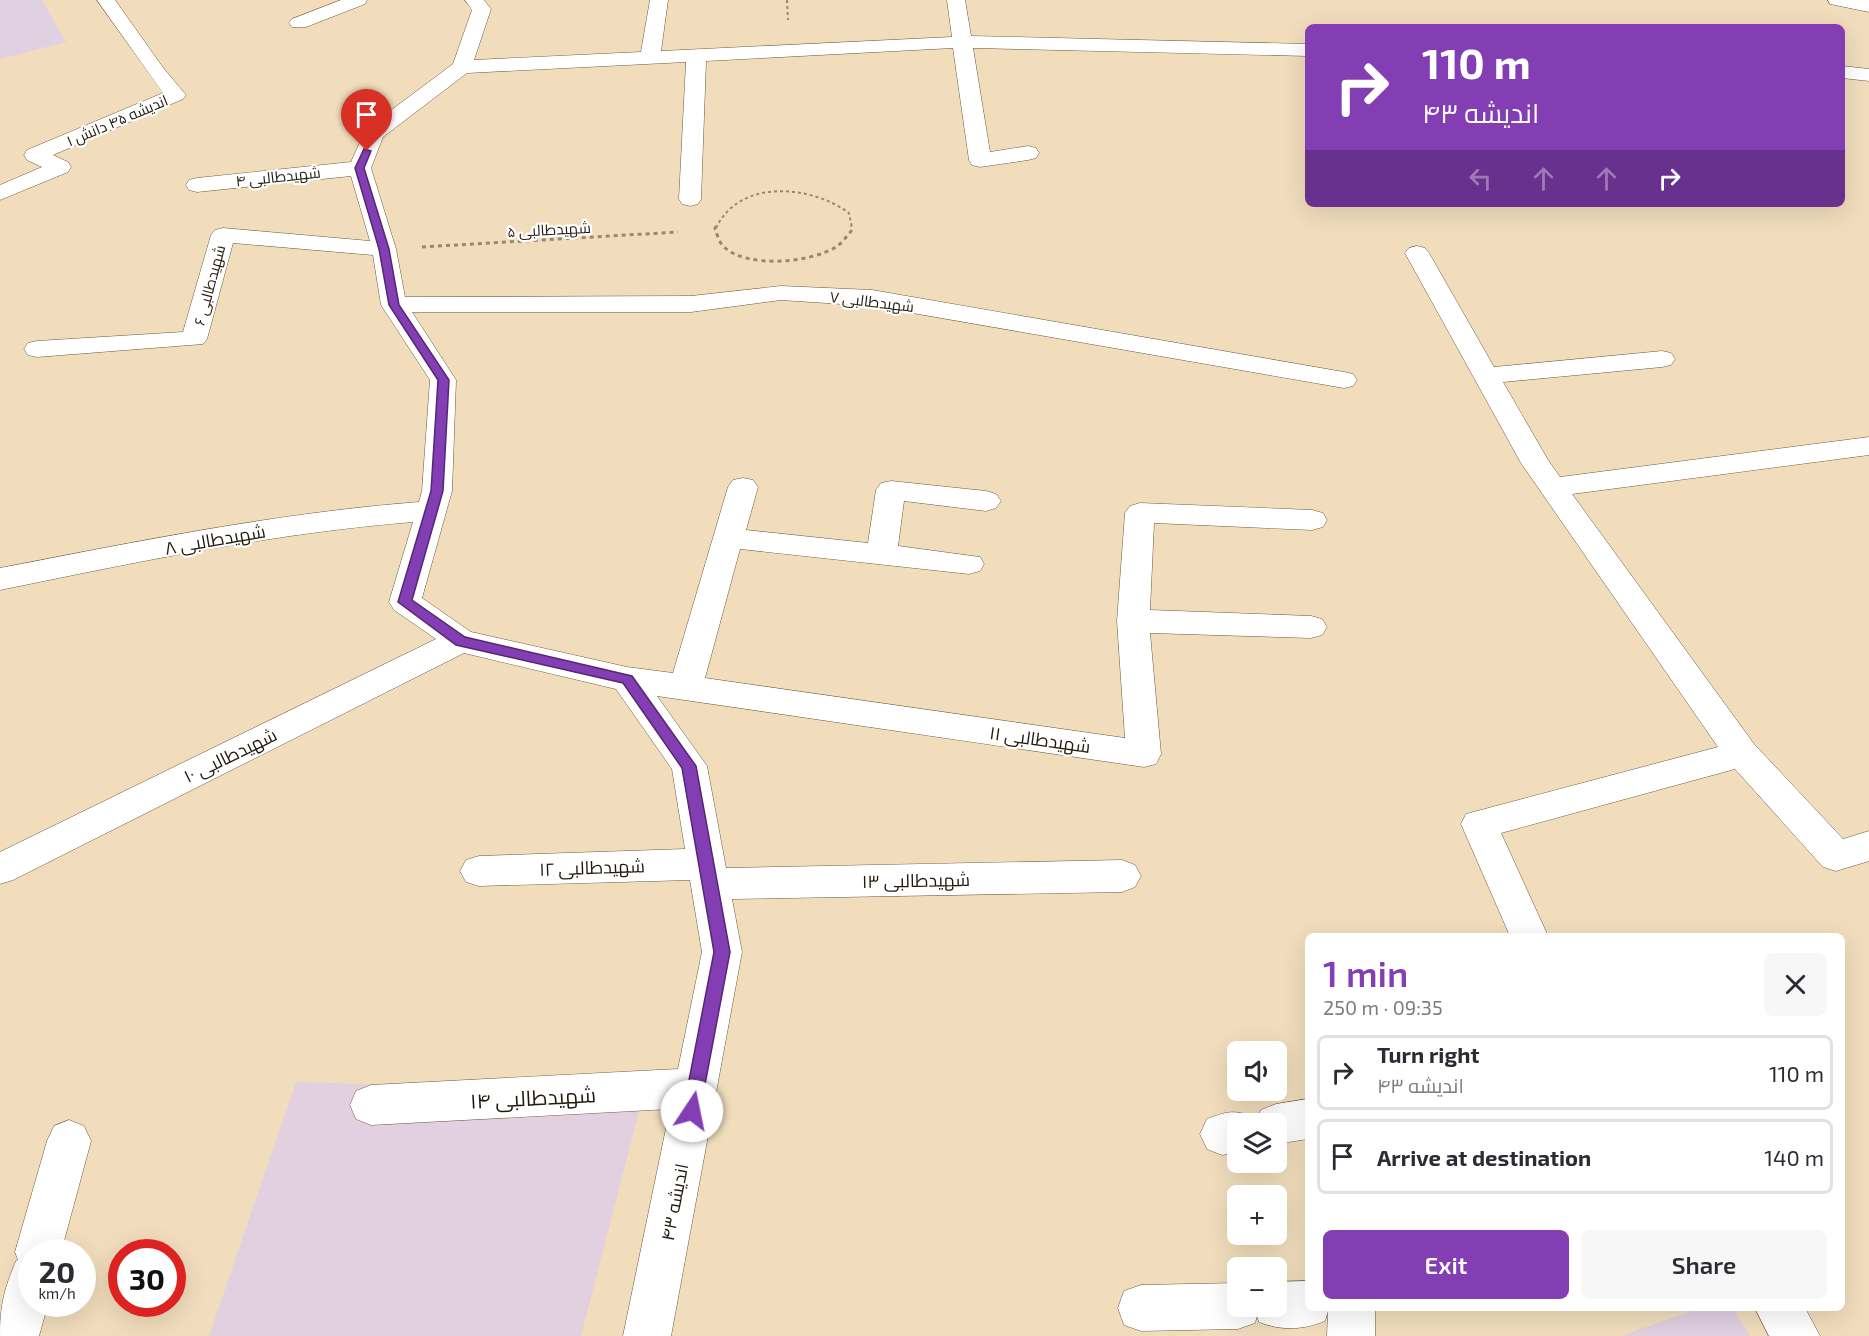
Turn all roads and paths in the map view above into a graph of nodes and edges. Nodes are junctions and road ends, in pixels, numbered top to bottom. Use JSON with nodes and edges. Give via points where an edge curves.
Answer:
{"nodes":[{"id":1,"x":106,"y":0,"type":"edge"},
{"id":2,"x":358,"y":0,"type":"edge"},
{"id":3,"x":474,"y":0,"type":"edge"},
{"id":4,"x":659,"y":0,"type":"edge"},
{"id":5,"x":956,"y":0,"type":"edge"},
{"id":6,"x":1837,"y":0,"type":"edge"},
{"id":7,"x":1869,"y":6,"type":"edge"},
{"id":8,"x":299,"y":23,"type":"dead end"},
{"id":9,"x":962,"y":42,"type":"junction"},
{"id":10,"x":1305,"y":50,"type":"edge"},
{"id":11,"x":696,"y":54,"type":"junction"},
{"id":12,"x":650,"y":57,"type":"junction"},
{"id":13,"x":462,"y":67,"type":"junction"},
{"id":14,"x":1845,"y":72,"type":"edge"},
{"id":15,"x":1869,"y":75,"type":"edge"},
{"id":16,"x":1028,"y":153,"type":"dead end"},
{"id":17,"x":360,"y":168,"type":"junction"},
{"id":18,"x":197,"y":185,"type":"dead end"},
{"id":19,"x":0,"y":193,"type":"edge"},
{"id":20,"x":690,"y":199,"type":"dead end"},
{"id":21,"x":852,"y":230,"type":"joint"},
{"id":22,"x":679,"y":231,"type":"dead end"},
{"id":23,"x":384,"y":249,"type":"junction"},
{"id":24,"x":1417,"y":253,"type":"dead end"},
{"id":25,"x":394,"y":305,"type":"junction"},
{"id":26,"x":37,"y":349,"type":"dead end"},
{"id":27,"x":1662,"y":359,"type":"dead end"},
{"id":28,"x":1486,"y":376,"type":"junction"},
{"id":29,"x":1344,"y":380,"type":"dead end"},
{"id":30,"x":1869,"y":446,"type":"edge"},
{"id":31,"x":743,"y":487,"type":"dead end"},
{"id":32,"x":1552,"y":487,"type":"junction"},
{"id":33,"x":986,"y":501,"type":"dead end"},
{"id":34,"x":431,"y":511,"type":"junction"},
{"id":35,"x":1312,"y":520,"type":"dead end"},
{"id":36,"x":728,"y":538,"type":"junction"},
{"id":37,"x":881,"y":555,"type":"junction"},
{"id":38,"x":969,"y":564,"type":"dead end"},
{"id":39,"x":0,"y":579,"type":"edge"},
{"id":40,"x":1132,"y":621,"type":"junction"},
{"id":41,"x":1311,"y":627,"type":"dead end"},
{"id":42,"x":460,"y":641,"type":"junction"},
{"id":43,"x":627,"y":679,"type":"junction"},
{"id":44,"x":686,"y":688,"type":"junction"},
{"id":45,"x":1742,"y":754,"type":"junction"},
{"id":46,"x":1869,"y":846,"type":"edge"},
{"id":47,"x":0,"y":869,"type":"edge"},
{"id":48,"x":479,"y":871,"type":"dead end"},
{"id":49,"x":708,"y":874,"type":"junction"},
{"id":50,"x":1122,"y":876,"type":"dead end"},
{"id":51,"x":1528,"y":933,"type":"edge"},
{"id":52,"x":696,"y":1088,"type":"junction"},
{"id":53,"x":371,"y":1105,"type":"dead end"},
{"id":54,"x":1305,"y":1119,"type":"edge"},
{"id":55,"x":1287,"y":1122,"type":"edge"},
{"id":56,"x":69,"y":1141,"type":"dead end"},
{"id":57,"x":42,"y":1239,"type":"edge"},
{"id":58,"x":1287,"y":1305,"type":"edge"},
{"id":59,"x":1305,"y":1305,"type":"edge"},
{"id":60,"x":1227,"y":1306,"type":"edge"},
{"id":61,"x":1141,"y":1308,"type":"dead end"},
{"id":62,"x":1352,"y":1311,"type":"edge"},
{"id":63,"x":1780,"y":1311,"type":"edge"},
{"id":64,"x":20,"y":1317,"type":"edge"},
{"id":65,"x":15,"y":1336,"type":"edge"},
{"id":66,"x":648,"y":1336,"type":"edge"},
{"id":67,"x":1351,"y":1336,"type":"edge"},
{"id":68,"x":1796,"y":1336,"type":"edge"}],
"edges":[{"from":1,"to":19,"type":"street","name":"اندیشه ۴۵ دانش ۱","via":[[176,95],[35,155],[60,167]]},
{"from":2,"to":8,"type":"street"},
{"from":3,"to":13,"type":"street","via":[[482,9]]},
{"from":4,"to":12,"type":"street"},
{"from":5,"to":9,"type":"street"},
{"from":6,"to":7,"type":"street"},
{"from":9,"to":10,"type":"street"},
{"from":9,"to":11,"type":"street"},
{"from":9,"to":16,"type":"street","via":[[980,160]]},
{"from":11,"to":12,"type":"street"},
{"from":11,"to":20,"type":"street"},
{"from":12,"to":13,"type":"street"},
{"from":13,"to":17,"type":"street","via":[[374,134]]},
{"from":14,"to":15,"type":"street"},
{"from":17,"to":18,"type":"street","name":"شهیدطالبی ۴"},
{"from":17,"to":23,"type":"street"},
{"from":21,"to":21,"type":"path","via":[[849,213],[832,199],[804,192],[772,191],[743,199],[722,213],[715,229],[723,246],[746,258],[778,262],[812,258],[838,246]]},
{"from":22,"to":23,"type":"path","name":"شهیدطالبی ۵"},
{"from":23,"to":25,"type":"street"},
{"from":23,"to":26,"type":"street","name":"شهیدطالبی ۶","via":[[223,235],[194,339]]},
{"from":24,"to":28,"type":"street"},
{"from":25,"to":29,"type":"street","name":"شهیدطالبی ۷","via":[[691,304],[781,292],[872,298]]},
{"from":25,"to":34,"type":"street","via":[[443,380],[437,491]]},
{"from":27,"to":28,"type":"street"},
{"from":28,"to":32,"type":"street"},
{"from":30,"to":32,"type":"street"},
{"from":31,"to":36,"type":"street"},
{"from":32,"to":45,"type":"street"},
{"from":33,"to":37,"type":"street","via":[[891,490]]},
{"from":34,"to":39,"type":"street","name":"شهیدطالبی ۸","via":[[340,518]]},
{"from":34,"to":42,"type":"street","via":[[405,602]]},
{"from":35,"to":40,"type":"street","via":[[1140,513]]},
{"from":36,"to":37,"type":"street"},
{"from":36,"to":44,"type":"street"},
{"from":37,"to":38,"type":"street"},
{"from":40,"to":41,"type":"street"},
{"from":40,"to":44,"type":"street","name":"شهیدطالبی ۱۱","via":[[1144,754]]},
{"from":42,"to":43,"type":"street"},
{"from":42,"to":47,"type":"street","name":"شهیدطالبی ۱۰"},
{"from":43,"to":44,"type":"street","name":"شهیدطالبی ۱۱"},
{"from":43,"to":49,"type":"street","name":"اندیشه ۴۳","via":[[689,766]]},
{"from":45,"to":46,"type":"street","via":[[1836,856]]},
{"from":45,"to":51,"type":"street","via":[[1479,824]]},
{"from":48,"to":49,"type":"street","name":"شهیدطالبی ۱۲"},
{"from":49,"to":50,"type":"street","name":"شهیدطالبی ۱۳"},
{"from":49,"to":52,"type":"street","name":"اندیشه ۴۳","via":[[722,952]]},
{"from":52,"to":53,"type":"street","name":"شهیدطالبی ۱۴"},
{"from":52,"to":66,"type":"street","name":"اندیشه ۴۳"},
{"from":54,"to":55,"type":"street"},
{"from":56,"to":57,"type":"street"},
{"from":58,"to":59,"type":"street"},
{"from":60,"to":61,"type":"street"},
{"from":62,"to":67,"type":"street"},
{"from":63,"to":68,"type":"street"},
{"from":64,"to":65,"type":"street"}]}
